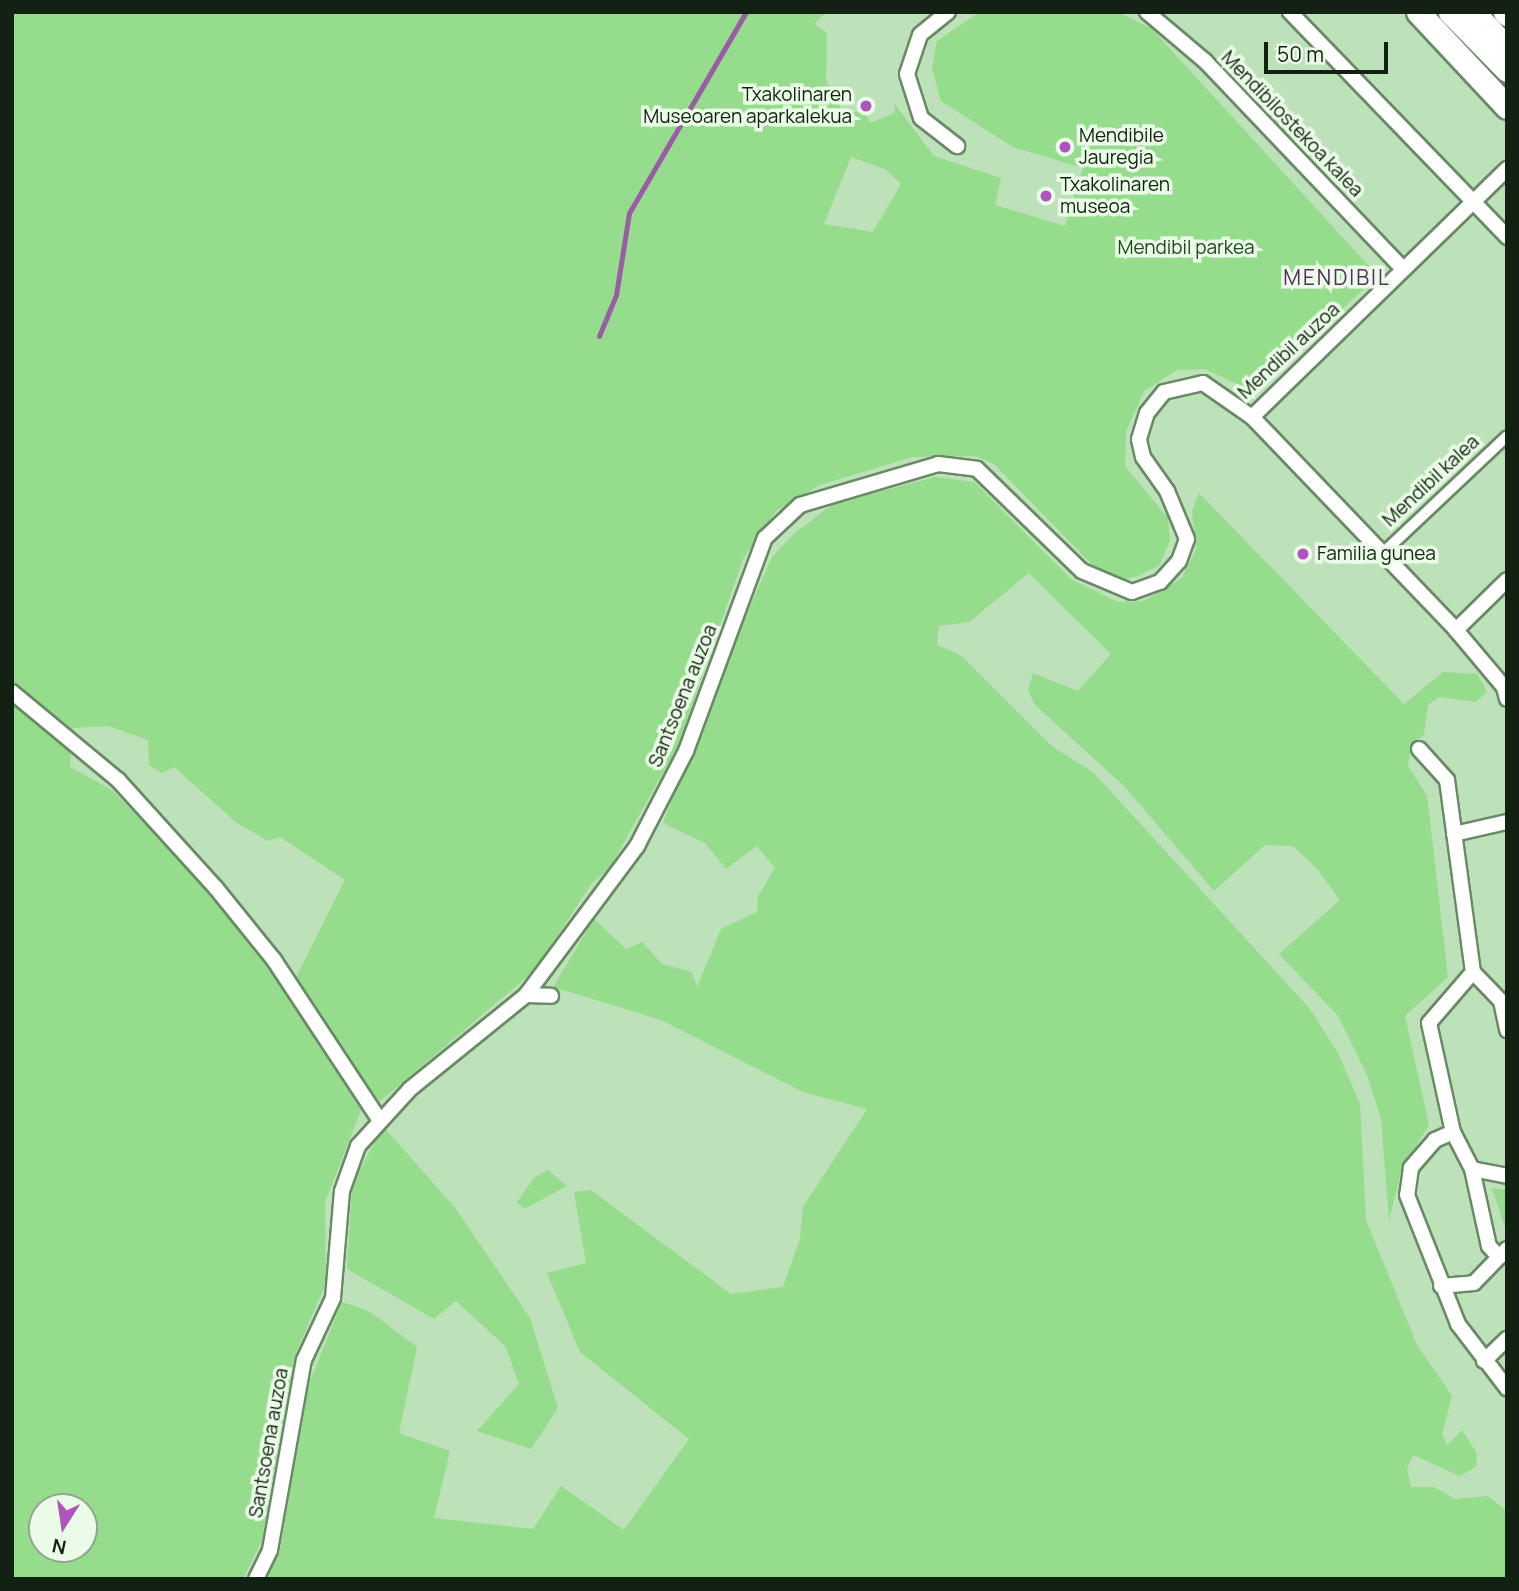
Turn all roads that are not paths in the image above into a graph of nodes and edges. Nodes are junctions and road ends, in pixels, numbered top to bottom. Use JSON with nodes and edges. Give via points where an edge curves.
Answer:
{"nodes":[{"id":1,"x":948,"y":12,"type":"edge"},
{"id":2,"x":1147,"y":12,"type":"edge"},
{"id":3,"x":1290,"y":12,"type":"edge"},
{"id":4,"x":1418,"y":12,"type":"edge"},
{"id":5,"x":1450,"y":12,"type":"edge"},
{"id":6,"x":1474,"y":12,"type":"edge"},
{"id":7,"x":1507,"y":48,"type":"edge"},
{"id":8,"x":1507,"y":70,"type":"edge"},
{"id":9,"x":1507,"y":107,"type":"edge"},
{"id":10,"x":957,"y":146,"type":"dead end"},
{"id":11,"x":1507,"y":169,"type":"edge"},
{"id":12,"x":1473,"y":202,"type":"junction"},
{"id":13,"x":1507,"y":237,"type":"edge"},
{"id":14,"x":1403,"y":269,"type":"junction"},
{"id":15,"x":1252,"y":417,"type":"junction"},
{"id":16,"x":1507,"y":436,"type":"edge"},
{"id":17,"x":976,"y":469,"type":"joint"},
{"id":18,"x":1382,"y":554,"type":"junction"},
{"id":19,"x":1507,"y":580,"type":"edge"},
{"id":20,"x":1456,"y":630,"type":"junction"},
{"id":21,"x":12,"y":692,"type":"edge"},
{"id":22,"x":1507,"y":699,"type":"edge"},
{"id":23,"x":1419,"y":749,"type":"dead end"},
{"id":24,"x":1507,"y":822,"type":"edge"},
{"id":25,"x":1454,"y":834,"type":"junction"},
{"id":26,"x":1473,"y":972,"type":"junction"},
{"id":27,"x":526,"y":995,"type":"junction"},
{"id":28,"x":551,"y":996,"type":"dead end"},
{"id":29,"x":1504,"y":1002,"type":"edge"},
{"id":30,"x":1507,"y":1030,"type":"edge"},
{"id":31,"x":378,"y":1118,"type":"junction"},
{"id":32,"x":1453,"y":1132,"type":"junction"},
{"id":33,"x":1472,"y":1169,"type":"junction"},
{"id":34,"x":1507,"y":1176,"type":"edge"},
{"id":35,"x":1503,"y":1253,"type":"edge"},
{"id":36,"x":1441,"y":1286,"type":"junction"},
{"id":37,"x":1507,"y":1339,"type":"edge"},
{"id":38,"x":1484,"y":1361,"type":"junction"},
{"id":39,"x":1507,"y":1388,"type":"edge"},
{"id":40,"x":256,"y":1579,"type":"edge"}],
"edges":[{"from":1,"to":10,"type":"street","via":[[920,35],[907,74],[921,118]]},
{"from":2,"to":14,"type":"street","name":"Mendibilostekoa kalea","via":[[1205,61]]},
{"from":3,"to":12,"type":"street"},
{"from":4,"to":9,"type":"main road"},
{"from":5,"to":8,"type":"main road"},
{"from":6,"to":7,"type":"main road"},
{"from":11,"to":12,"type":"street","name":"Mendibil auzoa"},
{"from":12,"to":13,"type":"street"},
{"from":12,"to":14,"type":"street","name":"Mendibil auzoa"},
{"from":14,"to":15,"type":"street","name":"Mendibil auzoa"},
{"from":15,"to":17,"type":"street","name":"Mendibil auzoa","via":[[1203,383],[1164,392],[1147,413],[1139,439],[1143,457],[1167,491],[1187,539],[1179,561],[1160,582],[1132,592],[1082,571]]},
{"from":15,"to":18,"type":"street"},
{"from":16,"to":18,"type":"street","name":"Mendibil kalea"},
{"from":17,"to":27,"type":"street","name":"Santsoena auzoa","via":[[938,464],[858,484],[800,505],[765,538],[686,751],[637,846]]},
{"from":18,"to":20,"type":"street"},
{"from":19,"to":20,"type":"street"},
{"from":20,"to":22,"type":"street","via":[[1504,687]]},
{"from":21,"to":31,"type":"street","via":[[118,780],[216,888],[274,960]]},
{"from":23,"to":25,"type":"street","via":[[1447,780]]},
{"from":24,"to":25,"type":"street"},
{"from":25,"to":26,"type":"street"},
{"from":26,"to":29,"type":"street"},
{"from":26,"to":32,"type":"street","via":[[1429,1023]]},
{"from":27,"to":28,"type":"street"},
{"from":27,"to":31,"type":"street","name":"Santsoena auzoa"},
{"from":29,"to":30,"type":"street"},
{"from":31,"to":40,"type":"street","name":"Santsoena auzoa","via":[[358,1146],[342,1191],[333,1298],[304,1360],[270,1550]]},
{"from":32,"to":33,"type":"street"},
{"from":32,"to":36,"type":"street","via":[[1435,1140],[1411,1168],[1407,1195]]},
{"from":33,"to":34,"type":"street"},
{"from":33,"to":35,"type":"street","via":[[1489,1246]]},
{"from":35,"to":36,"type":"street","via":[[1474,1283]]},
{"from":36,"to":38,"type":"street"},
{"from":37,"to":38,"type":"street"},
{"from":38,"to":39,"type":"street"}]}
